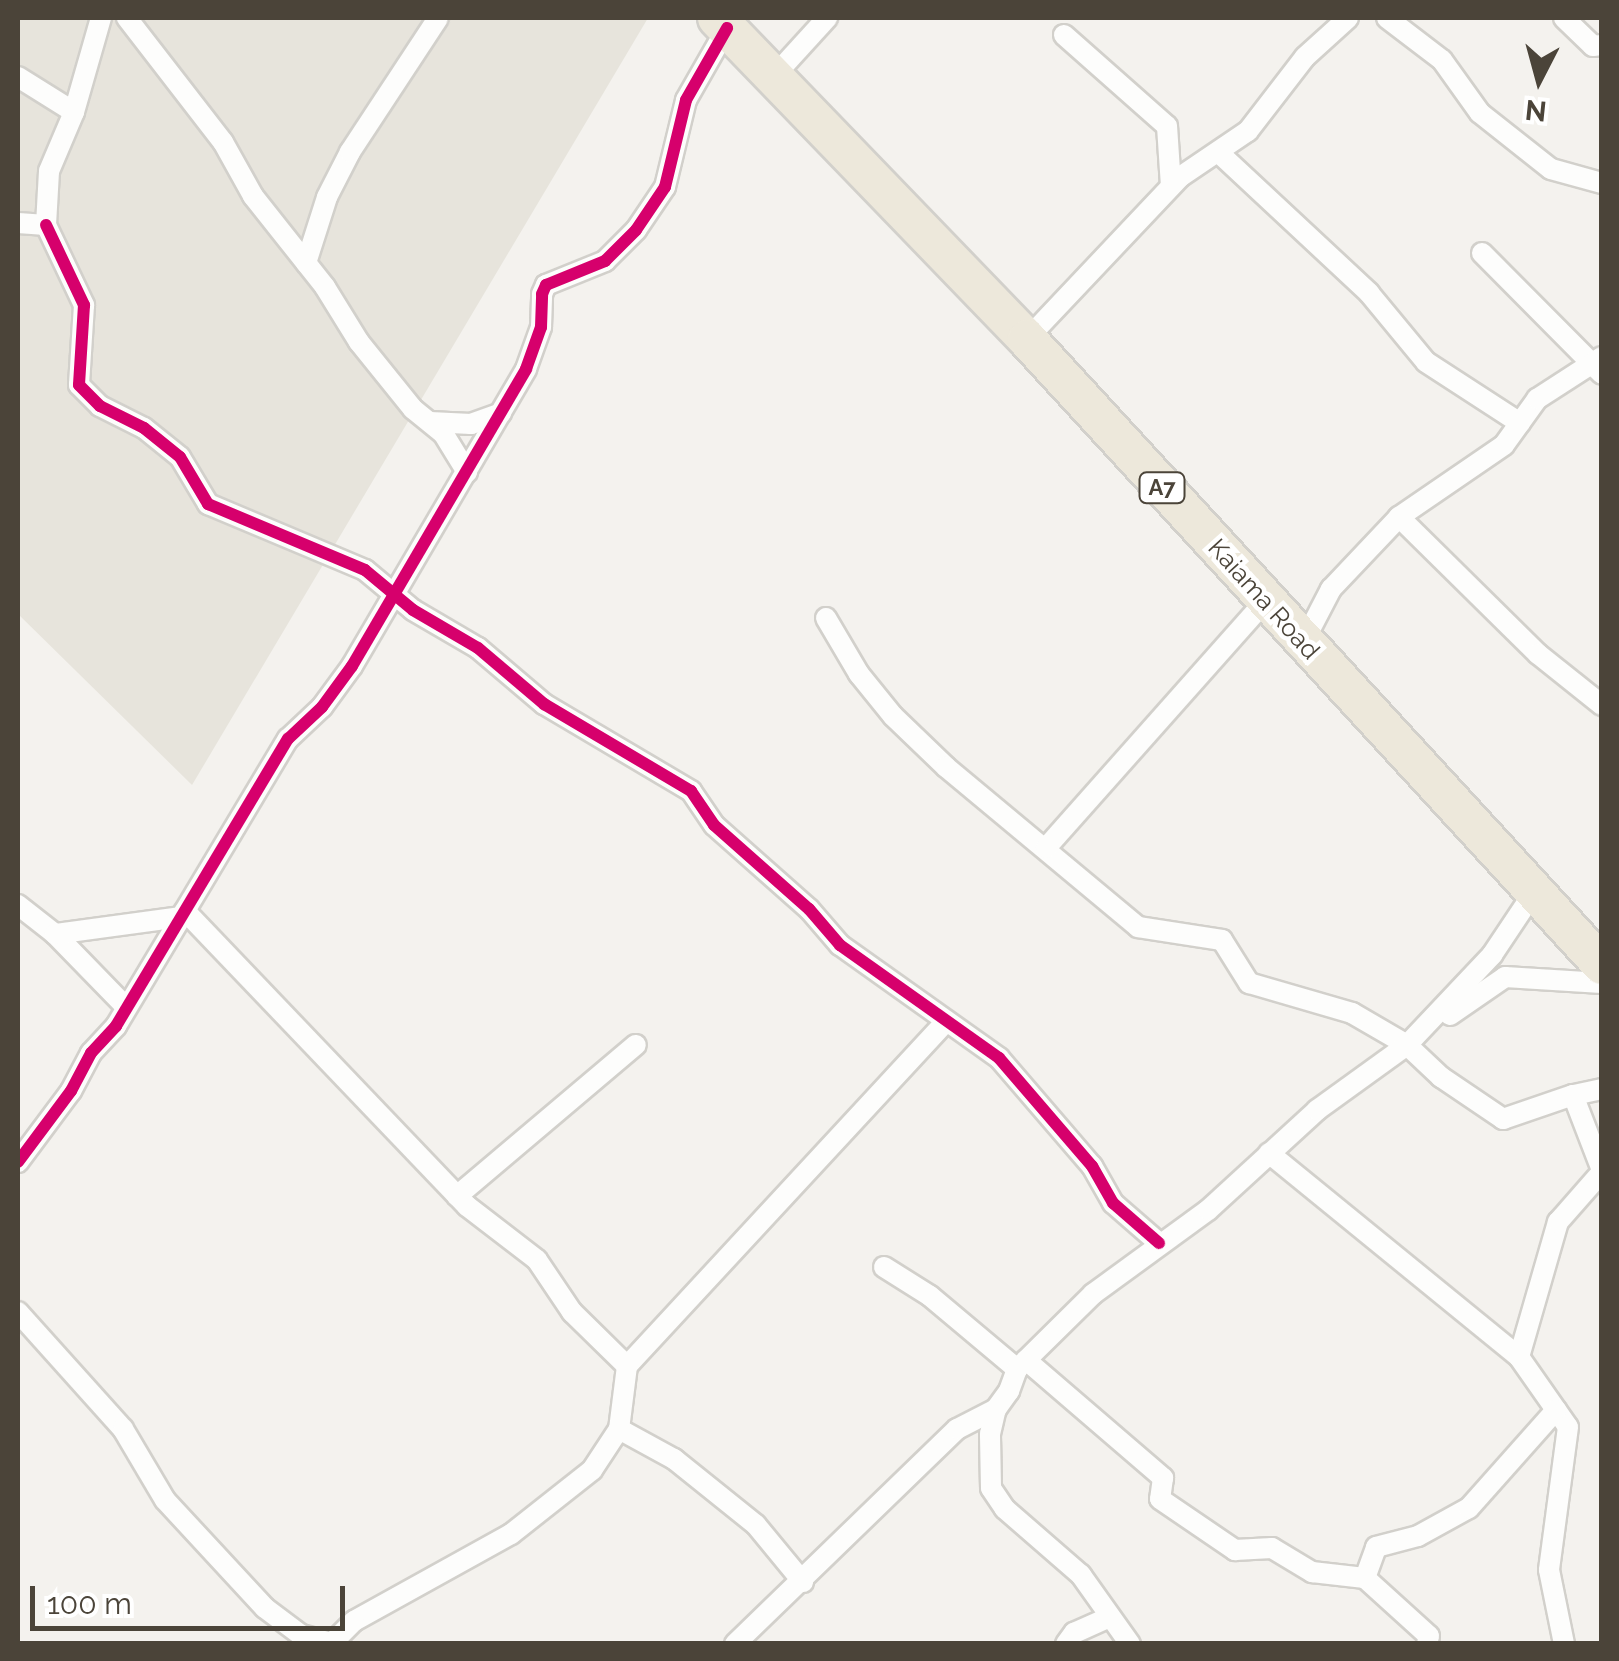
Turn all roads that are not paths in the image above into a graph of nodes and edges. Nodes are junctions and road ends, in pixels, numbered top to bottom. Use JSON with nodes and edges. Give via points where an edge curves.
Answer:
{"nodes":[{"id":1,"x":101,"y":18,"type":"edge"},
{"id":2,"x":128,"y":18,"type":"edge"},
{"id":3,"x":438,"y":18,"type":"edge"},
{"id":4,"x":828,"y":18,"type":"edge"},
{"id":5,"x":1348,"y":18,"type":"edge"},
{"id":6,"x":1387,"y":18,"type":"edge"},
{"id":7,"x":1564,"y":18,"type":"edge"},
{"id":8,"x":722,"y":23,"type":"edge"},
{"id":9,"x":1064,"y":35,"type":"dead end"},
{"id":10,"x":1602,"y":45,"type":"edge"},
{"id":11,"x":774,"y":76,"type":"junction"},
{"id":12,"x":18,"y":78,"type":"edge"},
{"id":13,"x":74,"y":112,"type":"junction"},
{"id":14,"x":1218,"y":152,"type":"junction"},
{"id":15,"x":1602,"y":183,"type":"edge"},
{"id":16,"x":1171,"y":186,"type":"junction"},
{"id":17,"x":18,"y":223,"type":"edge"},
{"id":18,"x":46,"y":225,"type":"junction"},
{"id":19,"x":1482,"y":253,"type":"dead end"},
{"id":20,"x":306,"y":262,"type":"junction"},
{"id":21,"x":1027,"y":339,"type":"junction"},
{"id":22,"x":1598,"y":366,"type":"edge"},
{"id":23,"x":502,"y":413,"type":"junction"},
{"id":24,"x":430,"y":422,"type":"junction"},
{"id":25,"x":1520,"y":424,"type":"junction"},
{"id":26,"x":467,"y":472,"type":"junction"},
{"id":27,"x":1399,"y":516,"type":"junction"},
{"id":28,"x":392,"y":592,"type":"junction"},
{"id":29,"x":1265,"y":601,"type":"junction"},
{"id":30,"x":826,"y":618,"type":"dead end"},
{"id":31,"x":1304,"y":643,"type":"junction"},
{"id":32,"x":1602,"y":705,"type":"edge"},
{"id":33,"x":1046,"y":848,"type":"junction"},
{"id":34,"x":1534,"y":892,"type":"junction"},
{"id":35,"x":18,"y":904,"type":"edge"},
{"id":36,"x":183,"y":914,"type":"junction"},
{"id":37,"x":54,"y":934,"type":"junction"},
{"id":38,"x":1602,"y":965,"type":"edge"},
{"id":39,"x":1602,"y":983,"type":"edge"},
{"id":40,"x":126,"y":1008,"type":"junction"},
{"id":41,"x":945,"y":1023,"type":"junction"},
{"id":42,"x":636,"y":1044,"type":"dead end"},
{"id":43,"x":1407,"y":1045,"type":"junction"},
{"id":44,"x":1602,"y":1089,"type":"edge"},
{"id":45,"x":1573,"y":1095,"type":"junction"},
{"id":46,"x":1269,"y":1153,"type":"junction"},
{"id":47,"x":18,"y":1162,"type":"edge"},
{"id":48,"x":1602,"y":1171,"type":"edge"},
{"id":49,"x":456,"y":1196,"type":"junction"},
{"id":50,"x":1159,"y":1244,"type":"junction"},
{"id":51,"x":884,"y":1268,"type":"dead end"},
{"id":52,"x":18,"y":1312,"type":"edge"},
{"id":53,"x":1519,"y":1357,"type":"junction"},
{"id":54,"x":1021,"y":1365,"type":"junction"},
{"id":55,"x":627,"y":1366,"type":"junction"},
{"id":56,"x":996,"y":1410,"type":"junction"},
{"id":57,"x":1556,"y":1410,"type":"junction"},
{"id":58,"x":619,"y":1429,"type":"junction"},
{"id":59,"x":1365,"y":1578,"type":"junction"},
{"id":60,"x":803,"y":1582,"type":"junction"},
{"id":61,"x":1108,"y":1618,"type":"junction"},
{"id":62,"x":331,"y":1643,"type":"edge"},
{"id":63,"x":735,"y":1644,"type":"edge"},
{"id":64,"x":1066,"y":1644,"type":"edge"},
{"id":65,"x":1130,"y":1644,"type":"edge"},
{"id":66,"x":1426,"y":1644,"type":"edge"},
{"id":67,"x":1564,"y":1644,"type":"edge"}],
"edges":[{"from":1,"to":13,"type":"street"},
{"from":2,"to":20,"type":"street"},
{"from":3,"to":20,"type":"street","via":[[350,152]]},
{"from":4,"to":11,"type":"street"},
{"from":5,"to":14,"type":"street","via":[[1305,57],[1248,131]]},
{"from":6,"to":15,"type":"street","via":[[1442,60],[1480,112],[1551,169]]},
{"from":7,"to":10,"type":"street","via":[[1593,46]]},
{"from":8,"to":11,"type":"highway","name":"Kaiama Road","number":"A7"},
{"from":8,"to":23,"type":"street","via":[[686,100],[665,187],[605,261],[546,285],[536,347]]},
{"from":9,"to":16,"type":"street","via":[[1167,126]]},
{"from":11,"to":21,"type":"highway","name":"Kaiama Road","number":"A7"},
{"from":12,"to":13,"type":"street"},
{"from":13,"to":18,"type":"street","via":[[49,171]]},
{"from":14,"to":16,"type":"street"},
{"from":14,"to":25,"type":"street","via":[[1369,294],[1426,362]]},
{"from":16,"to":21,"type":"street"},
{"from":17,"to":18,"type":"street"},
{"from":18,"to":28,"type":"street","via":[[84,305],[79,385],[180,458],[208,504],[365,570]]},
{"from":19,"to":22,"type":"street"},
{"from":20,"to":24,"type":"street","via":[[398,392]]},
{"from":21,"to":29,"type":"highway","name":"Kaiama Road","number":"A7"},
{"from":22,"to":25,"type":"street","via":[[1537,398]]},
{"from":23,"to":24,"type":"street","via":[[471,424]]},
{"from":23,"to":26,"type":"street"},
{"from":24,"to":26,"type":"street"},
{"from":25,"to":27,"type":"street","via":[[1504,445]]},
{"from":26,"to":28,"type":"street"},
{"from":27,"to":31,"type":"street","via":[[1331,589]]},
{"from":27,"to":32,"type":"street","via":[[1538,654]]},
{"from":28,"to":36,"type":"street","via":[[352,666],[288,739]]},
{"from":28,"to":41,"type":"street","via":[[478,648],[544,704],[691,790],[714,825],[810,909],[840,945]]},
{"from":29,"to":31,"type":"highway","name":"Kaiama Road","number":"A7"},
{"from":29,"to":33,"type":"street"},
{"from":30,"to":33,"type":"street","via":[[893,716]]},
{"from":31,"to":34,"type":"highway","name":"Kaiama Road","number":"A7"},
{"from":33,"to":43,"type":"street","via":[[1138,927],[1222,940],[1249,982],[1352,1013]]},
{"from":34,"to":38,"type":"highway","name":"Kaiama Road","number":"A7"},
{"from":34,"to":43,"type":"street","via":[[1492,955]]},
{"from":35,"to":37,"type":"street"},
{"from":36,"to":37,"type":"street"},
{"from":36,"to":40,"type":"street"},
{"from":36,"to":49,"type":"street"},
{"from":37,"to":40,"type":"street"},
{"from":39,"to":43,"type":"street","via":[[1505,977]]},
{"from":40,"to":47,"type":"street"},
{"from":41,"to":50,"type":"street","via":[[1000,1058],[1044,1104],[1113,1202]]},
{"from":41,"to":55,"type":"street"},
{"from":42,"to":49,"type":"street"},
{"from":43,"to":45,"type":"street","via":[[1503,1119]]},
{"from":43,"to":46,"type":"street"},
{"from":44,"to":45,"type":"street"},
{"from":45,"to":48,"type":"street"},
{"from":46,"to":50,"type":"street","via":[[1208,1210]]},
{"from":46,"to":53,"type":"street"},
{"from":48,"to":53,"type":"street","via":[[1558,1222]]},
{"from":49,"to":55,"type":"street","via":[[537,1260],[572,1312]]},
{"from":50,"to":54,"type":"street","via":[[1093,1294]]},
{"from":51,"to":54,"type":"street"},
{"from":52,"to":62,"type":"street","via":[[124,1429],[164,1500],[265,1608],[300,1636]]},
{"from":53,"to":57,"type":"street"},
{"from":54,"to":56,"type":"street"},
{"from":54,"to":59,"type":"street","via":[[1163,1478],[1160,1499],[1235,1550],[1272,1548],[1312,1572]]},
{"from":55,"to":58,"type":"street"},
{"from":56,"to":60,"type":"street","via":[[957,1429]]},
{"from":56,"to":61,"type":"street","via":[[987,1461],[991,1488],[1005,1509],[1081,1574]]},
{"from":57,"to":59,"type":"street","via":[[1469,1508],[1418,1536],[1376,1548]]},
{"from":57,"to":67,"type":"street","via":[[1568,1427],[1548,1570]]},
{"from":58,"to":60,"type":"street","via":[[674,1458],[756,1524]]},
{"from":58,"to":62,"type":"street","via":[[592,1470],[510,1534],[354,1622]]},
{"from":59,"to":66,"type":"street","via":[[1430,1636]]},
{"from":60,"to":63,"type":"street"},
{"from":61,"to":64,"type":"street","via":[[1074,1633]]},
{"from":61,"to":65,"type":"street"}]}
